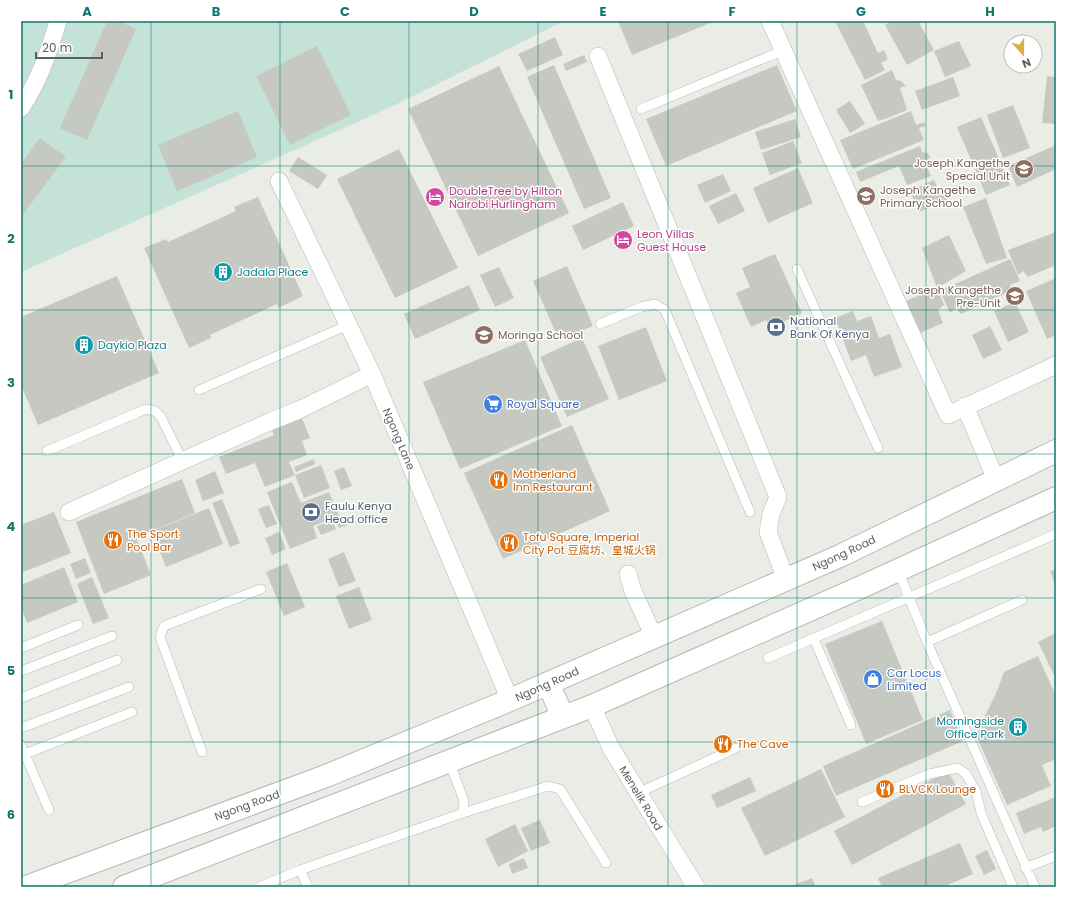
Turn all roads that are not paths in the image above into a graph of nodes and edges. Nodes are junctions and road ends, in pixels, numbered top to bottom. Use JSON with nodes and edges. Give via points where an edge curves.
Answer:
{"nodes":[{"id":1,"x":58,"y":21,"type":"edge"},
{"id":2,"x":770,"y":21,"type":"edge"},
{"id":3,"x":784,"y":50,"type":"junction"},
{"id":4,"x":598,"y":56,"type":"dead end"},
{"id":5,"x":21,"y":108,"type":"edge"},
{"id":6,"x":641,"y":109,"type":"dead end"},
{"id":7,"x":280,"y":182,"type":"dead end"},
{"id":8,"x":798,"y":269,"type":"dead end"},
{"id":9,"x":600,"y":324,"type":"dead end"},
{"id":10,"x":348,"y":325,"type":"junction"},
{"id":11,"x":1056,"y":365,"type":"edge"},
{"id":12,"x":372,"y":374,"type":"junction"},
{"id":13,"x":199,"y":390,"type":"dead end"},
{"id":14,"x":965,"y":406,"type":"junction"},
{"id":15,"x":878,"y":448,"type":"dead end"},
{"id":16,"x":47,"y":451,"type":"dead end"},
{"id":17,"x":1056,"y":451,"type":"edge"},
{"id":18,"x":183,"y":462,"type":"junction"},
{"id":19,"x":996,"y":480,"type":"junction"},
{"id":20,"x":1056,"y":498,"type":"edge"},
{"id":21,"x":69,"y":512,"type":"dead end"},
{"id":22,"x":750,"y":512,"type":"dead end"},
{"id":23,"x":1056,"y":534,"type":"edge"},
{"id":24,"x":898,"y":570,"type":"junction"},
{"id":25,"x":628,"y":574,"type":"dead end"},
{"id":26,"x":786,"y":580,"type":"junction"},
{"id":27,"x":262,"y":589,"type":"dead end"},
{"id":28,"x":909,"y":597,"type":"junction"},
{"id":29,"x":1022,"y":600,"type":"dead end"},
{"id":30,"x":78,"y":625,"type":"dead end"},
{"id":31,"x":112,"y":636,"type":"dead end"},
{"id":32,"x":654,"y":637,"type":"junction"},
{"id":33,"x":814,"y":639,"type":"junction"},
{"id":34,"x":927,"y":642,"type":"junction"},
{"id":35,"x":21,"y":648,"type":"edge"},
{"id":36,"x":768,"y":658,"type":"dead end"},
{"id":37,"x":117,"y":660,"type":"dead end"},
{"id":38,"x":21,"y":671,"type":"edge"},
{"id":39,"x":548,"y":683,"type":"junction"},
{"id":40,"x":129,"y":687,"type":"dead end"},
{"id":41,"x":21,"y":698,"type":"edge"},
{"id":42,"x":510,"y":700,"type":"junction"},
{"id":43,"x":592,"y":706,"type":"junction"},
{"id":44,"x":132,"y":712,"type":"dead end"},
{"id":45,"x":563,"y":717,"type":"junction"},
{"id":46,"x":851,"y":725,"type":"dead end"},
{"id":47,"x":21,"y":728,"type":"edge"},
{"id":48,"x":21,"y":745,"type":"edge"},
{"id":49,"x":736,"y":748,"type":"dead end"},
{"id":50,"x":202,"y":752,"type":"dead end"},
{"id":51,"x":25,"y":754,"type":"junction"},
{"id":52,"x":449,"y":761,"type":"junction"},
{"id":53,"x":638,"y":793,"type":"junction"},
{"id":54,"x":862,"y":802,"type":"dead end"},
{"id":55,"x":49,"y":810,"type":"dead end"},
{"id":56,"x":463,"y":813,"type":"junction"},
{"id":57,"x":1056,"y":856,"type":"edge"},
{"id":58,"x":606,"y":864,"type":"dead end"},
{"id":59,"x":1026,"y":868,"type":"junction"},
{"id":60,"x":300,"y":870,"type":"junction"},
{"id":61,"x":26,"y":887,"type":"edge"},
{"id":62,"x":124,"y":887,"type":"edge"},
{"id":63,"x":259,"y":887,"type":"edge"},
{"id":64,"x":308,"y":887,"type":"edge"},
{"id":65,"x":696,"y":887,"type":"edge"},
{"id":66,"x":1013,"y":887,"type":"edge"},
{"id":67,"x":1034,"y":887,"type":"edge"}],
"edges":[{"from":1,"to":5,"type":"street","via":[[47,57],[32,91]]},
{"from":2,"to":3,"type":"street"},
{"from":3,"to":6,"type":"lane"},
{"from":3,"to":14,"type":"street","via":[[948,415]]},
{"from":4,"to":26,"type":"street","via":[[778,498],[771,514],[768,532]]},
{"from":7,"to":10,"type":"street","name":"Ngong Lane"},
{"from":8,"to":15,"type":"lane"},
{"from":9,"to":22,"type":"lane","via":[[641,307],[655,304],[665,310]]},
{"from":10,"to":12,"type":"street","name":"Ngong Lane"},
{"from":10,"to":13,"type":"lane"},
{"from":11,"to":14,"type":"street"},
{"from":12,"to":18,"type":"street"},
{"from":12,"to":42,"type":"street","name":"Ngong Lane"},
{"from":14,"to":19,"type":"street"},
{"from":16,"to":18,"type":"lane","via":[[146,409],[155,411],[161,417]]},
{"from":17,"to":19,"type":"main road","name":"Ngong Road"},
{"from":18,"to":21,"type":"street"},
{"from":19,"to":26,"type":"main road","name":"Ngong Road"},
{"from":20,"to":24,"type":"main road"},
{"from":23,"to":28,"type":"lane"},
{"from":24,"to":28,"type":"lane"},
{"from":24,"to":43,"type":"main road"},
{"from":25,"to":32,"type":"street"},
{"from":26,"to":32,"type":"main road","name":"Ngong Road"},
{"from":27,"to":50,"type":"lane","via":[[164,626],[160,637]]},
{"from":28,"to":33,"type":"lane"},
{"from":28,"to":34,"type":"lane"},
{"from":29,"to":34,"type":"lane"},
{"from":30,"to":35,"type":"lane"},
{"from":31,"to":38,"type":"lane"},
{"from":32,"to":39,"type":"main road","name":"Ngong Road"},
{"from":33,"to":36,"type":"lane"},
{"from":33,"to":46,"type":"lane"},
{"from":34,"to":59,"type":"lane"},
{"from":37,"to":41,"type":"lane"},
{"from":39,"to":42,"type":"main road","name":"Ngong Road"},
{"from":39,"to":45,"type":"main road"},
{"from":40,"to":47,"type":"lane"},
{"from":42,"to":61,"type":"main road","name":"Ngong Road","via":[[326,776]]},
{"from":43,"to":45,"type":"main road"},
{"from":43,"to":53,"type":"street","name":"Menelik Road","via":[[611,748]]},
{"from":44,"to":51,"type":"lane"},
{"from":45,"to":52,"type":"main road"},
{"from":48,"to":51,"type":"lane"},
{"from":49,"to":53,"type":"lane"},
{"from":51,"to":55,"type":"lane"},
{"from":52,"to":56,"type":"lane","via":[[464,801]]},
{"from":52,"to":62,"type":"main road"},
{"from":53,"to":65,"type":"street","name":"Menelik Road"},
{"from":54,"to":66,"type":"lane","via":[[929,774],[958,768],[966,774],[976,791],[981,812]]},
{"from":56,"to":58,"type":"lane","via":[[548,786],[560,789]]},
{"from":56,"to":60,"type":"lane"},
{"from":57,"to":59,"type":"lane"},
{"from":59,"to":67,"type":"lane"},
{"from":60,"to":63,"type":"lane"},
{"from":60,"to":64,"type":"lane"}]}
